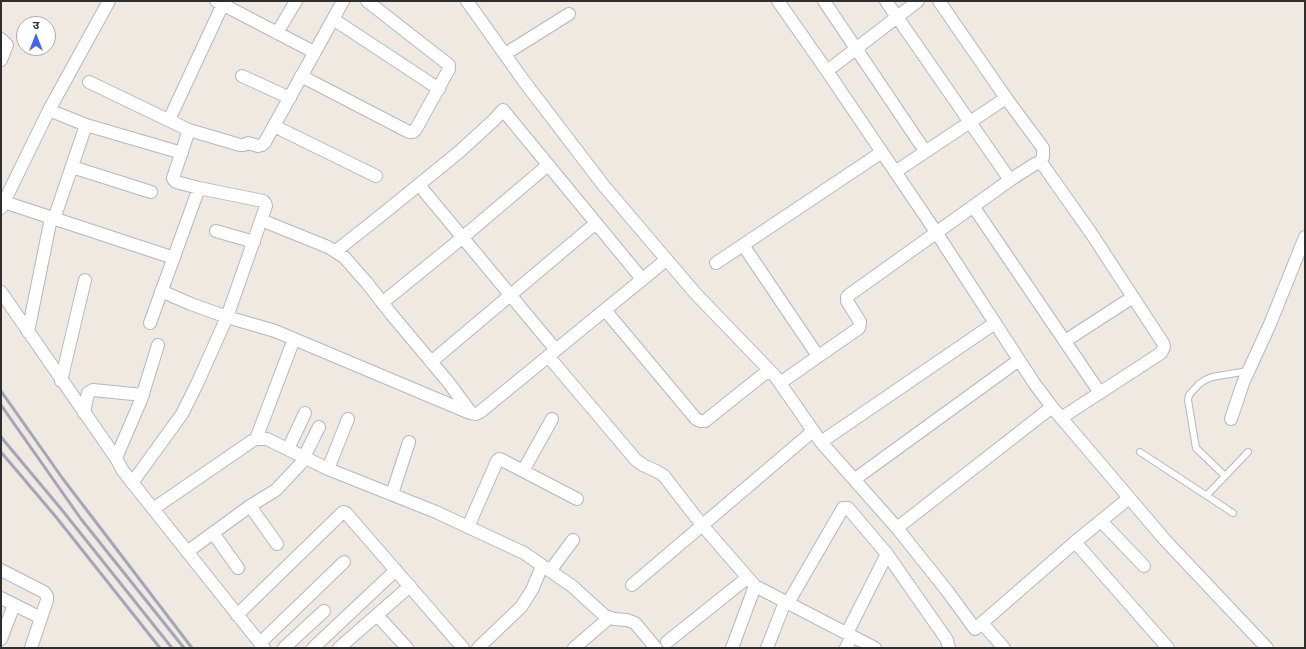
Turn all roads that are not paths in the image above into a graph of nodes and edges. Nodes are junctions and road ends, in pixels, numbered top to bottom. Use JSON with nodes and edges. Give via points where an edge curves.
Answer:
{"nodes":[{"id":1,"x":109,"y":1,"type":"edge"},
{"id":2,"x":296,"y":1,"type":"edge"},
{"id":3,"x":342,"y":1,"type":"edge"},
{"id":4,"x":367,"y":1,"type":"edge"},
{"id":5,"x":467,"y":1,"type":"edge"},
{"id":6,"x":778,"y":1,"type":"edge"},
{"id":7,"x":824,"y":1,"type":"edge"},
{"id":8,"x":886,"y":1,"type":"edge"},
{"id":9,"x":918,"y":1,"type":"edge"},
{"id":10,"x":939,"y":1,"type":"edge"},
{"id":11,"x":226,"y":4,"type":"edge"},
{"id":12,"x":569,"y":14,"type":"dead end"},
{"id":13,"x":897,"y":17,"type":"junction"},
{"id":14,"x":333,"y":19,"type":"junction"},
{"id":15,"x":277,"y":32,"type":"junction"},
{"id":16,"x":1,"y":39,"type":"edge"},
{"id":17,"x":856,"y":48,"type":"junction"},
{"id":18,"x":314,"y":52,"type":"junction"},
{"id":19,"x":505,"y":54,"type":"junction"},
{"id":20,"x":1,"y":60,"type":"edge"},
{"id":21,"x":827,"y":70,"type":"junction"},
{"id":22,"x":242,"y":76,"type":"dead end"},
{"id":23,"x":301,"y":76,"type":"junction"},
{"id":24,"x":89,"y":82,"type":"dead end"},
{"id":25,"x":439,"y":89,"type":"junction"},
{"id":26,"x":290,"y":98,"type":"junction"},
{"id":27,"x":1006,"y":98,"type":"junction"},
{"id":28,"x":48,"y":110,"type":"junction"},
{"id":29,"x":169,"y":120,"type":"junction"},
{"id":30,"x":970,"y":122,"type":"junction"},
{"id":31,"x":86,"y":125,"type":"junction"},
{"id":32,"x":274,"y":126,"type":"junction"},
{"id":33,"x":189,"y":130,"type":"junction"},
{"id":34,"x":925,"y":150,"type":"junction"},
{"id":35,"x":882,"y":152,"type":"junction"},
{"id":36,"x":182,"y":154,"type":"junction"},
{"id":37,"x":1039,"y":163,"type":"junction"},
{"id":38,"x":548,"y":165,"type":"junction"},
{"id":39,"x":72,"y":167,"type":"junction"},
{"id":40,"x":895,"y":172,"type":"junction"},
{"id":41,"x":376,"y":176,"type":"dead end"},
{"id":42,"x":1010,"y":180,"type":"junction"},
{"id":43,"x":419,"y":185,"type":"junction"},
{"id":44,"x":199,"y":188,"type":"junction"},
{"id":45,"x":151,"y":192,"type":"dead end"},
{"id":46,"x":3,"y":205,"type":"edge"},
{"id":47,"x":973,"y":206,"type":"junction"},
{"id":48,"x":53,"y":219,"type":"junction"},
{"id":49,"x":261,"y":220,"type":"junction"},
{"id":50,"x":596,"y":223,"type":"junction"},
{"id":51,"x":216,"y":231,"type":"dead end"},
{"id":52,"x":936,"y":232,"type":"junction"},
{"id":53,"x":1305,"y":237,"type":"edge"},
{"id":54,"x":462,"y":238,"type":"junction"},
{"id":55,"x":254,"y":242,"type":"junction"},
{"id":56,"x":743,"y":245,"type":"junction"},
{"id":57,"x":336,"y":251,"type":"junction"},
{"id":58,"x":174,"y":258,"type":"junction"},
{"id":59,"x":666,"y":260,"type":"junction"},
{"id":60,"x":716,"y":263,"type":"dead end"},
{"id":61,"x":85,"y":280,"type":"dead end"},
{"id":62,"x":642,"y":280,"type":"junction"},
{"id":63,"x":161,"y":291,"type":"junction"},
{"id":64,"x":1,"y":292,"type":"edge"},
{"id":65,"x":510,"y":294,"type":"junction"},
{"id":66,"x":1133,"y":297,"type":"junction"},
{"id":67,"x":382,"y":303,"type":"junction"},
{"id":68,"x":605,"y":310,"type":"junction"},
{"id":69,"x":227,"y":317,"type":"junction"},
{"id":70,"x":150,"y":323,"type":"dead end"},
{"id":71,"x":995,"y":323,"type":"junction"},
{"id":72,"x":28,"y":332,"type":"junction"},
{"id":73,"x":294,"y":339,"type":"junction"},
{"id":74,"x":1065,"y":341,"type":"junction"},
{"id":75,"x":158,"y":345,"type":"dead end"},
{"id":76,"x":552,"y":353,"type":"junction"},
{"id":77,"x":818,"y":356,"type":"junction"},
{"id":78,"x":1019,"y":360,"type":"junction"},
{"id":79,"x":431,"y":362,"type":"junction"},
{"id":80,"x":769,"y":370,"type":"junction"},
{"id":81,"x":1249,"y":371,"type":"junction"},
{"id":82,"x":61,"y":381,"type":"junction"},
{"id":83,"x":780,"y":383,"type":"junction"},
{"id":84,"x":1100,"y":393,"type":"junction"},
{"id":85,"x":143,"y":395,"type":"junction"},
{"id":86,"x":1052,"y":407,"type":"junction"},
{"id":87,"x":84,"y":413,"type":"junction"},
{"id":88,"x":305,"y":413,"type":"dead end"},
{"id":89,"x":471,"y":413,"type":"junction"},
{"id":90,"x":1061,"y":418,"type":"junction"},
{"id":91,"x":348,"y":419,"type":"dead end"},
{"id":92,"x":552,"y":419,"type":"dead end"},
{"id":93,"x":1231,"y":419,"type":"dead end"},
{"id":94,"x":319,"y":427,"type":"dead end"},
{"id":95,"x":813,"y":430,"type":"junction"},
{"id":96,"x":256,"y":439,"type":"junction"},
{"id":97,"x":409,"y":442,"type":"dead end"},
{"id":98,"x":821,"y":442,"type":"junction"},
{"id":99,"x":288,"y":449,"type":"junction"},
{"id":100,"x":1140,"y":452,"type":"dead end"},
{"id":101,"x":1248,"y":452,"type":"dead end"},
{"id":102,"x":116,"y":458,"type":"junction"},
{"id":103,"x":305,"y":458,"type":"junction"},
{"id":104,"x":328,"y":469,"type":"junction"},
{"id":105,"x":523,"y":470,"type":"junction"},
{"id":106,"x":1225,"y":476,"type":"junction"},
{"id":107,"x":855,"y":479,"type":"junction"},
{"id":108,"x":132,"y":483,"type":"junction"},
{"id":109,"x":392,"y":494,"type":"junction"},
{"id":110,"x":1207,"y":496,"type":"junction"},
{"id":111,"x":1129,"y":498,"type":"junction"},
{"id":112,"x":577,"y":499,"type":"dead end"},
{"id":113,"x":250,"y":506,"type":"junction"},
{"id":114,"x":153,"y":509,"type":"junction"},
{"id":115,"x":1233,"y":513,"type":"dead end"},
{"id":116,"x":1101,"y":521,"type":"junction"},
{"id":117,"x":702,"y":525,"type":"junction"},
{"id":118,"x":468,"y":527,"type":"junction"},
{"id":119,"x":897,"y":528,"type":"junction"},
{"id":120,"x":213,"y":533,"type":"junction"},
{"id":121,"x":573,"y":540,"type":"dead end"},
{"id":122,"x":1075,"y":542,"type":"junction"},
{"id":123,"x":277,"y":544,"type":"dead end"},
{"id":124,"x":187,"y":552,"type":"junction"},
{"id":125,"x":887,"y":554,"type":"junction"},
{"id":126,"x":344,"y":562,"type":"dead end"},
{"id":127,"x":1144,"y":566,"type":"dead end"},
{"id":128,"x":238,"y":568,"type":"dead end"},
{"id":129,"x":546,"y":569,"type":"junction"},
{"id":130,"x":1,"y":570,"type":"edge"},
{"id":131,"x":396,"y":570,"type":"junction"},
{"id":132,"x":751,"y":582,"type":"junction"},
{"id":133,"x":632,"y":585,"type":"dead end"},
{"id":134,"x":410,"y":586,"type":"junction"},
{"id":135,"x":1,"y":598,"type":"edge"},
{"id":136,"x":787,"y":602,"type":"junction"},
{"id":137,"x":14,"y":605,"type":"junction"},
{"id":138,"x":324,"y":611,"type":"dead end"},
{"id":139,"x":237,"y":615,"type":"junction"},
{"id":140,"x":377,"y":615,"type":"junction"},
{"id":141,"x":41,"y":618,"type":"junction"},
{"id":142,"x":609,"y":618,"type":"junction"},
{"id":143,"x":982,"y":623,"type":"junction"},
{"id":144,"x":849,"y":635,"type":"junction"},
{"id":145,"x":1,"y":639,"type":"edge"},
{"id":146,"x":667,"y":642,"type":"dead end"},
{"id":147,"x":262,"y":646,"type":"edge"},
{"id":148,"x":345,"y":646,"type":"edge"},
{"id":149,"x":31,"y":648,"type":"edge"},
{"id":150,"x":284,"y":648,"type":"edge"},
{"id":151,"x":313,"y":648,"type":"edge"},
{"id":152,"x":407,"y":648,"type":"edge"},
{"id":153,"x":463,"y":648,"type":"edge"},
{"id":154,"x":478,"y":648,"type":"edge"},
{"id":155,"x":574,"y":648,"type":"edge"},
{"id":156,"x":656,"y":648,"type":"edge"},
{"id":157,"x":732,"y":648,"type":"edge"},
{"id":158,"x":766,"y":648,"type":"edge"},
{"id":159,"x":846,"y":648,"type":"edge"},
{"id":160,"x":876,"y":648,"type":"edge"},
{"id":161,"x":949,"y":648,"type":"edge"},
{"id":162,"x":1004,"y":648,"type":"edge"},
{"id":163,"x":1168,"y":648,"type":"edge"},
{"id":164,"x":1267,"y":648,"type":"edge"}],
"edges":[{"from":1,"to":28,"type":"street"},
{"from":2,"to":15,"type":"street"},
{"from":3,"to":14,"type":"street"},
{"from":4,"to":25,"type":"street","via":[[450,64],[450,69]]},
{"from":5,"to":19,"type":"street"},
{"from":6,"to":21,"type":"street"},
{"from":7,"to":17,"type":"street"},
{"from":8,"to":13,"type":"street"},
{"from":9,"to":13,"type":"street"},
{"from":10,"to":27,"type":"street"},
{"from":11,"to":15,"type":"street"},
{"from":11,"to":29,"type":"street"},
{"from":12,"to":19,"type":"street"},
{"from":13,"to":17,"type":"street"},
{"from":13,"to":30,"type":"street"},
{"from":14,"to":18,"type":"street"},
{"from":14,"to":25,"type":"street"},
{"from":15,"to":18,"type":"street"},
{"from":16,"to":20,"type":"street","via":[[7,45]]},
{"from":17,"to":21,"type":"street"},
{"from":17,"to":34,"type":"street"},
{"from":18,"to":23,"type":"street"},
{"from":19,"to":59,"type":"street","via":[[604,186]]},
{"from":21,"to":35,"type":"street"},
{"from":22,"to":26,"type":"street"},
{"from":23,"to":25,"type":"street","via":[[409,132],[416,129]]},
{"from":23,"to":26,"type":"street"},
{"from":24,"to":29,"type":"street"},
{"from":26,"to":32,"type":"street"},
{"from":27,"to":30,"type":"street"},
{"from":27,"to":37,"type":"street","via":[[1043,148],[1043,156]]},
{"from":28,"to":31,"type":"street"},
{"from":28,"to":46,"type":"street"},
{"from":29,"to":33,"type":"street"},
{"from":30,"to":34,"type":"street"},
{"from":30,"to":42,"type":"street"},
{"from":31,"to":36,"type":"street"},
{"from":31,"to":39,"type":"street"},
{"from":32,"to":33,"type":"street","via":[[265,142],[258,146],[248,143],[240,145]]},
{"from":32,"to":41,"type":"street"},
{"from":33,"to":36,"type":"street"},
{"from":34,"to":40,"type":"street"},
{"from":35,"to":40,"type":"street"},
{"from":35,"to":56,"type":"street"},
{"from":36,"to":44,"type":"street","via":[[174,180]]},
{"from":37,"to":42,"type":"street"},
{"from":37,"to":66,"type":"street","via":[[1087,227]]},
{"from":38,"to":43,"type":"street","via":[[503,110],[465,147]]},
{"from":38,"to":50,"type":"street"},
{"from":38,"to":54,"type":"street"},
{"from":39,"to":45,"type":"street"},
{"from":39,"to":48,"type":"street"},
{"from":40,"to":52,"type":"street"},
{"from":42,"to":47,"type":"street"},
{"from":43,"to":54,"type":"street"},
{"from":43,"to":57,"type":"street"},
{"from":44,"to":49,"type":"street","via":[[263,201],[266,206]]},
{"from":44,"to":58,"type":"street"},
{"from":46,"to":48,"type":"street"},
{"from":47,"to":52,"type":"street"},
{"from":47,"to":74,"type":"street"},
{"from":48,"to":58,"type":"street"},
{"from":48,"to":72,"type":"street"},
{"from":49,"to":55,"type":"street"},
{"from":49,"to":57,"type":"street"},
{"from":50,"to":62,"type":"street"},
{"from":50,"to":65,"type":"street"},
{"from":51,"to":55,"type":"street"},
{"from":52,"to":71,"type":"street"},
{"from":52,"to":77,"type":"street","via":[[849,295],[847,300],[860,322],[859,328]]},
{"from":53,"to":81,"type":"street"},
{"from":54,"to":65,"type":"street"},
{"from":54,"to":67,"type":"street"},
{"from":55,"to":69,"type":"street"},
{"from":56,"to":60,"type":"street"},
{"from":56,"to":77,"type":"street"},
{"from":57,"to":67,"type":"street","via":[[357,271]]},
{"from":58,"to":63,"type":"street"},
{"from":59,"to":62,"type":"street"},
{"from":59,"to":80,"type":"street"},
{"from":61,"to":82,"type":"street"},
{"from":62,"to":68,"type":"street"},
{"from":63,"to":69,"type":"street"},
{"from":63,"to":70,"type":"street"},
{"from":64,"to":72,"type":"street"},
{"from":65,"to":76,"type":"street"},
{"from":65,"to":79,"type":"street"},
{"from":66,"to":74,"type":"street"},
{"from":66,"to":84,"type":"street","via":[[1163,343],[1163,350]]},
{"from":67,"to":79,"type":"street"},
{"from":68,"to":76,"type":"street"},
{"from":68,"to":80,"type":"street","via":[[700,421],[705,421]]},
{"from":69,"to":73,"type":"street"},
{"from":69,"to":108,"type":"street","via":[[182,414]]},
{"from":71,"to":78,"type":"street"},
{"from":71,"to":98,"type":"street"},
{"from":72,"to":82,"type":"street"},
{"from":73,"to":89,"type":"street"},
{"from":73,"to":96,"type":"street"},
{"from":74,"to":84,"type":"street"},
{"from":75,"to":85,"type":"street"},
{"from":76,"to":89,"type":"street","via":[[480,412]]},
{"from":76,"to":117,"type":"street","via":[[636,460],[664,476]]},
{"from":77,"to":83,"type":"street"},
{"from":78,"to":86,"type":"street"},
{"from":78,"to":107,"type":"street"},
{"from":79,"to":89,"type":"street"},
{"from":80,"to":83,"type":"street"},
{"from":81,"to":93,"type":"street"},
{"from":81,"to":106,"type":"lane","via":[[1212,377],[1198,384],[1189,395],[1196,448]]},
{"from":82,"to":87,"type":"street"},
{"from":83,"to":95,"type":"street"},
{"from":84,"to":90,"type":"street"},
{"from":85,"to":87,"type":"street","via":[[93,390],[88,393]]},
{"from":85,"to":102,"type":"street"},
{"from":86,"to":90,"type":"street"},
{"from":86,"to":119,"type":"street"},
{"from":87,"to":102,"type":"street"},
{"from":88,"to":99,"type":"street"},
{"from":90,"to":111,"type":"street"},
{"from":91,"to":104,"type":"street"},
{"from":92,"to":105,"type":"street"},
{"from":94,"to":103,"type":"street"},
{"from":95,"to":98,"type":"street"},
{"from":95,"to":117,"type":"street"},
{"from":96,"to":99,"type":"street","via":[[266,439]]},
{"from":96,"to":114,"type":"street"},
{"from":97,"to":109,"type":"street"},
{"from":98,"to":107,"type":"street"},
{"from":99,"to":103,"type":"street"},
{"from":100,"to":110,"type":"lane"},
{"from":101,"to":106,"type":"lane"},
{"from":102,"to":108,"type":"street"},
{"from":103,"to":104,"type":"street"},
{"from":103,"to":113,"type":"street","via":[[276,490]]},
{"from":104,"to":109,"type":"street"},
{"from":105,"to":112,"type":"street"},
{"from":105,"to":118,"type":"street","via":[[502,460],[497,461]]},
{"from":106,"to":110,"type":"lane"},
{"from":107,"to":119,"type":"street"},
{"from":108,"to":114,"type":"street"},
{"from":109,"to":118,"type":"street"},
{"from":110,"to":115,"type":"lane"},
{"from":111,"to":116,"type":"street"},
{"from":111,"to":164,"type":"street"},
{"from":113,"to":120,"type":"street"},
{"from":113,"to":123,"type":"street"},
{"from":114,"to":124,"type":"street"},
{"from":116,"to":122,"type":"street"},
{"from":116,"to":127,"type":"street"},
{"from":117,"to":132,"type":"street"},
{"from":117,"to":133,"type":"street"},
{"from":118,"to":129,"type":"street","via":[[516,549]]},
{"from":119,"to":143,"type":"street","via":[[975,629]]},
{"from":120,"to":124,"type":"street"},
{"from":120,"to":128,"type":"street"},
{"from":121,"to":129,"type":"street"},
{"from":122,"to":143,"type":"street"},
{"from":122,"to":163,"type":"street"},
{"from":124,"to":139,"type":"street"},
{"from":125,"to":136,"type":"street","via":[[848,508],[843,508]]},
{"from":125,"to":144,"type":"street"},
{"from":125,"to":161,"type":"street","via":[[947,640]]},
{"from":126,"to":147,"type":"street"},
{"from":129,"to":142,"type":"street","via":[[572,586]]},
{"from":129,"to":154,"type":"street","via":[[521,607]]},
{"from":130,"to":141,"type":"street","via":[[44,592],[48,600]]},
{"from":131,"to":134,"type":"street"},
{"from":131,"to":139,"type":"street","via":[[343,512]]},
{"from":131,"to":151,"type":"street"},
{"from":132,"to":136,"type":"street"},
{"from":132,"to":146,"type":"street"},
{"from":132,"to":157,"type":"street"},
{"from":134,"to":140,"type":"street"},
{"from":134,"to":153,"type":"street"},
{"from":135,"to":137,"type":"street"},
{"from":136,"to":144,"type":"street"},
{"from":136,"to":158,"type":"street"},
{"from":137,"to":141,"type":"street"},
{"from":137,"to":145,"type":"street"},
{"from":138,"to":150,"type":"street"},
{"from":139,"to":147,"type":"street"},
{"from":140,"to":148,"type":"street"},
{"from":140,"to":152,"type":"street"},
{"from":141,"to":149,"type":"street"},
{"from":142,"to":155,"type":"street"},
{"from":142,"to":156,"type":"street","via":[[632,621]]},
{"from":143,"to":162,"type":"street"},
{"from":144,"to":159,"type":"street"},
{"from":144,"to":160,"type":"street"}]}
